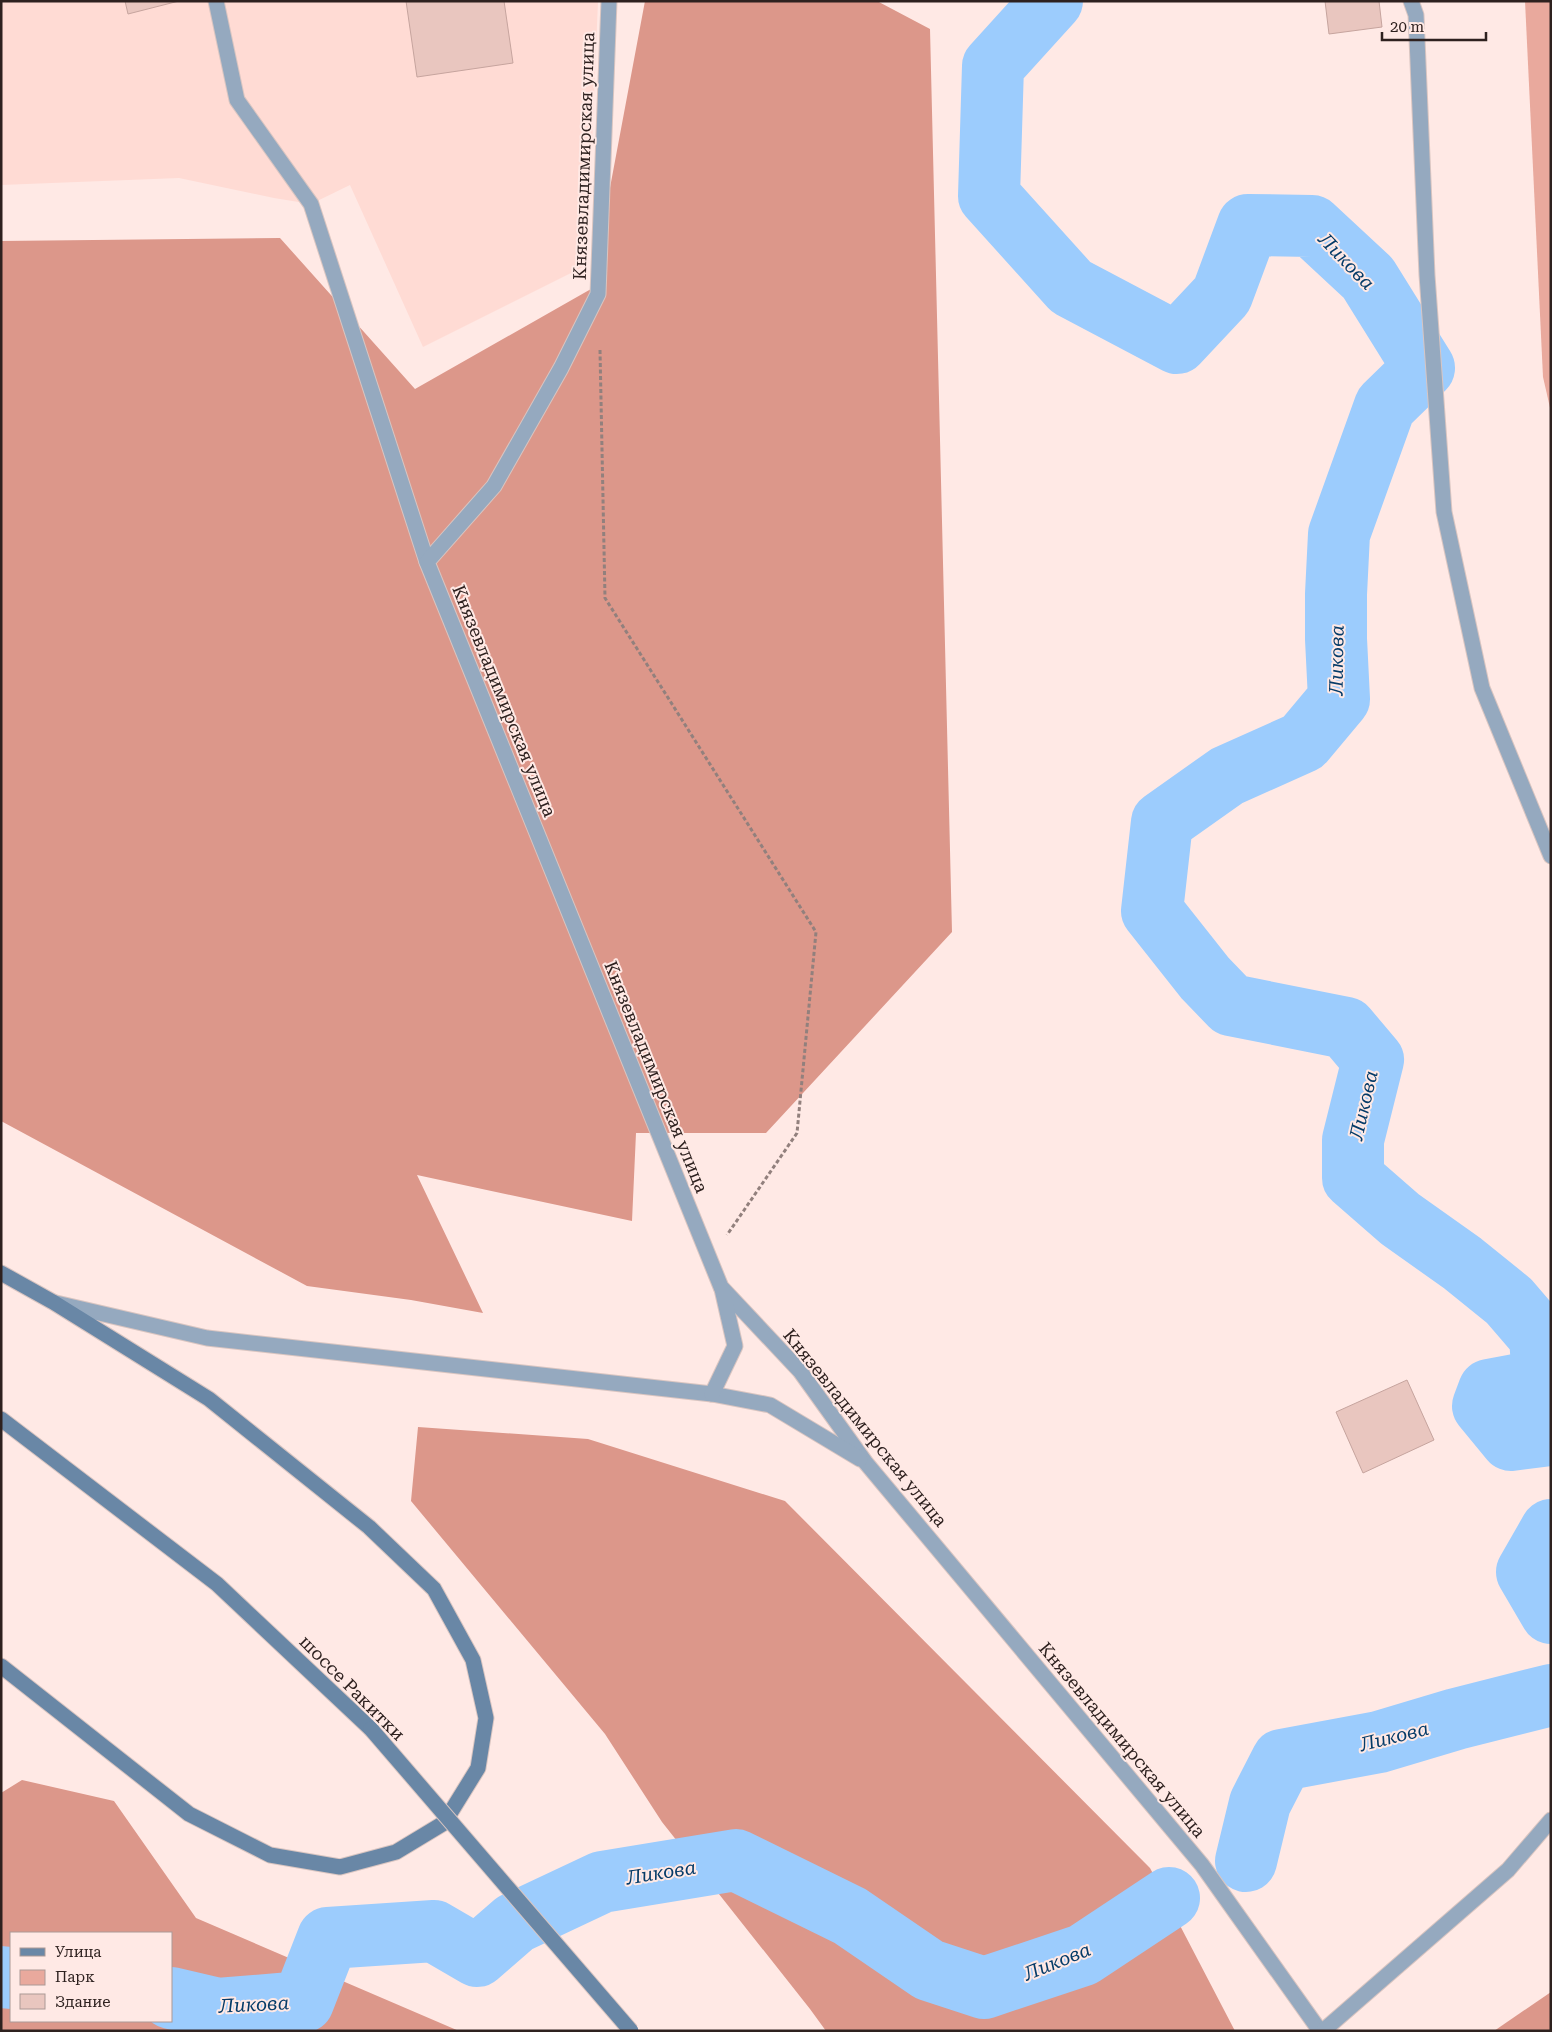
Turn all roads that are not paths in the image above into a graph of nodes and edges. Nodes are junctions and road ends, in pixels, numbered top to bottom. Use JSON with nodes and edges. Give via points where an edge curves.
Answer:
{"nodes":[{"id":1,"x":216,"y":1,"type":"edge"},
{"id":2,"x":609,"y":1,"type":"edge"},
{"id":3,"x":1411,"y":1,"type":"edge"},
{"id":4,"x":428,"y":562,"type":"junction"},
{"id":5,"x":1551,"y":856,"type":"edge"},
{"id":6,"x":1,"y":1273,"type":"edge"},
{"id":7,"x":721,"y":1287,"type":"junction"},
{"id":8,"x":53,"y":1302,"type":"junction"},
{"id":9,"x":712,"y":1394,"type":"junction"},
{"id":10,"x":1,"y":1419,"type":"edge"},
{"id":11,"x":866,"y":1463,"type":"junction"},
{"id":12,"x":1,"y":1666,"type":"edge"},
{"id":13,"x":1551,"y":1820,"type":"edge"},
{"id":14,"x":631,"y":2031,"type":"edge"},
{"id":15,"x":1322,"y":2031,"type":"edge"}],
"edges":[{"from":1,"to":4,"type":"street","via":[[237,100],[311,204]]},
{"from":2,"to":4,"type":"street","name":"Князевладимирская улица","via":[[598,294],[561,368],[494,486]]},
{"from":3,"to":5,"type":"street","via":[[1416,16],[1427,275],[1444,512],[1482,688]]},
{"from":4,"to":7,"type":"street","name":"Князевладимирская улица"},
{"from":6,"to":8,"type":"street"},
{"from":7,"to":9,"type":"street","via":[[735,1346]]},
{"from":7,"to":11,"type":"street","name":"Князевладимирская улица","via":[[800,1371]]},
{"from":8,"to":9,"type":"street","via":[[208,1338]]},
{"from":8,"to":12,"type":"street","via":[[209,1399],[370,1527],[434,1589],[473,1660],[486,1718],[478,1768],[444,1823],[396,1852],[340,1867],[270,1855],[189,1814]]},
{"from":9,"to":11,"type":"street","via":[[770,1405]]},
{"from":10,"to":14,"type":"street","name":"шоссе Ракитки","bridge":true,"via":[[217,1584],[371,1729]]},
{"from":11,"to":15,"type":"street","name":"Князевладимирская улица","via":[[1202,1865]]},
{"from":13,"to":15,"type":"street","via":[[1508,1870]]}]}
